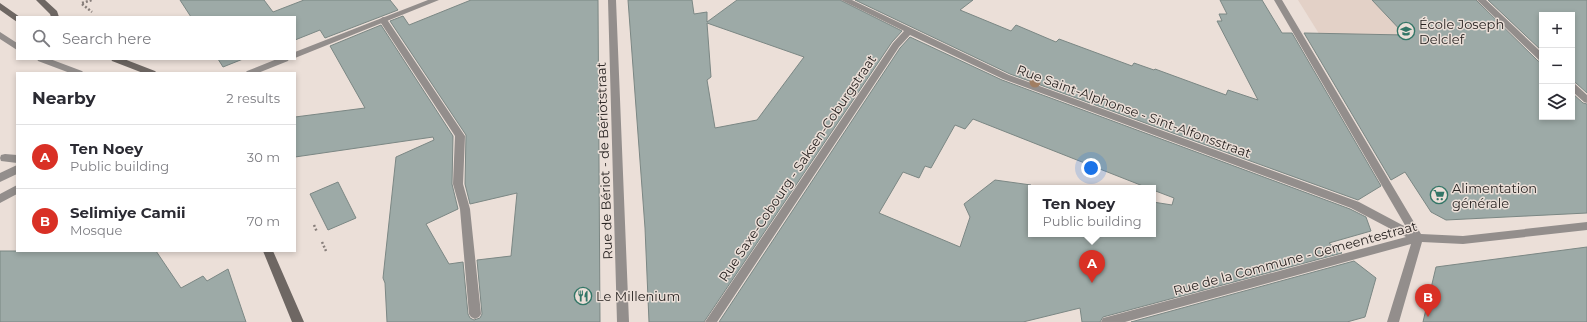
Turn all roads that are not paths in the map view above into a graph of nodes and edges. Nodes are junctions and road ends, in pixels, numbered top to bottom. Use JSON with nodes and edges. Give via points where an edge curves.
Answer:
{"nodes":[{"id":1,"x":40,"y":0,"type":"edge"},
{"id":2,"x":435,"y":0,"type":"edge"},
{"id":3,"x":612,"y":0,"type":"edge"},
{"id":4,"x":845,"y":0,"type":"edge"},
{"id":5,"x":1278,"y":0,"type":"edge"},
{"id":6,"x":1481,"y":0,"type":"edge"},
{"id":7,"x":0,"y":6,"type":"edge"},
{"id":8,"x":55,"y":16,"type":"edge"},
{"id":9,"x":16,"y":18,"type":"edge"},
{"id":10,"x":383,"y":20,"type":"junction"},
{"id":11,"x":909,"y":31,"type":"junction"},
{"id":12,"x":0,"y":35,"type":"edge"},
{"id":13,"x":16,"y":46,"type":"edge"},
{"id":14,"x":296,"y":55,"type":"edge"},
{"id":15,"x":1539,"y":55,"type":"edge"},
{"id":16,"x":44,"y":60,"type":"edge"},
{"id":17,"x":118,"y":60,"type":"edge"},
{"id":18,"x":282,"y":60,"type":"edge"},
{"id":19,"x":76,"y":72,"type":"edge"},
{"id":20,"x":149,"y":72,"type":"edge"},
{"id":21,"x":252,"y":72,"type":"edge"},
{"id":22,"x":1575,"y":89,"type":"edge"},
{"id":23,"x":1587,"y":100,"type":"edge"},
{"id":24,"x":5,"y":158,"type":"dead end"},
{"id":25,"x":16,"y":159,"type":"edge"},
{"id":26,"x":16,"y":170,"type":"edge"},
{"id":27,"x":0,"y":178,"type":"edge"},
{"id":28,"x":16,"y":190,"type":"edge"},
{"id":29,"x":0,"y":199,"type":"edge"},
{"id":30,"x":1587,"y":226,"type":"edge"},
{"id":31,"x":1418,"y":238,"type":"junction"},
{"id":32,"x":268,"y":252,"type":"edge"},
{"id":33,"x":475,"y":314,"type":"dead end"},
{"id":34,"x":298,"y":322,"type":"edge"},
{"id":35,"x":623,"y":322,"type":"edge"},
{"id":36,"x":712,"y":322,"type":"edge"},
{"id":37,"x":1107,"y":322,"type":"edge"},
{"id":38,"x":1393,"y":322,"type":"edge"}],
"edges":[{"from":1,"to":8,"type":"main road"},
{"from":2,"to":10,"type":"street"},
{"from":3,"to":35,"type":"street","name":"Rue de Bériot - de Bériotstraat"},
{"from":4,"to":11,"type":"street","name":"Rue Saint-Alphonse - Sint-Alfonsstraat"},
{"from":5,"to":31,"type":"street"},
{"from":6,"to":15,"type":"street"},
{"from":7,"to":9,"type":"main road"},
{"from":10,"to":14,"type":"street"},
{"from":10,"to":33,"type":"street","via":[[460,136],[458,184],[465,209]]},
{"from":11,"to":31,"type":"street","name":"Rue Saint-Alphonse - Sint-Alfonsstraat","via":[[1006,77],[1355,205]]},
{"from":11,"to":36,"type":"street","name":"Rue Saxe-Cobourg - Saksen-Coburgstraat","via":[[896,45]]},
{"from":12,"to":13,"type":"street"},
{"from":16,"to":19,"type":"street"},
{"from":17,"to":20,"type":"main road"},
{"from":18,"to":21,"type":"street"},
{"from":22,"to":23,"type":"street"},
{"from":24,"to":25,"type":"street"},
{"from":26,"to":27,"type":"street"},
{"from":28,"to":29,"type":"street"},
{"from":30,"to":31,"type":"street","name":"Rue de la Commune - Gemeentestraat","via":[[1463,240]]},
{"from":31,"to":37,"type":"street","name":"Rue de la Commune - Gemeentestraat"},
{"from":31,"to":38,"type":"street"},
{"from":32,"to":34,"type":"main road"}]}
